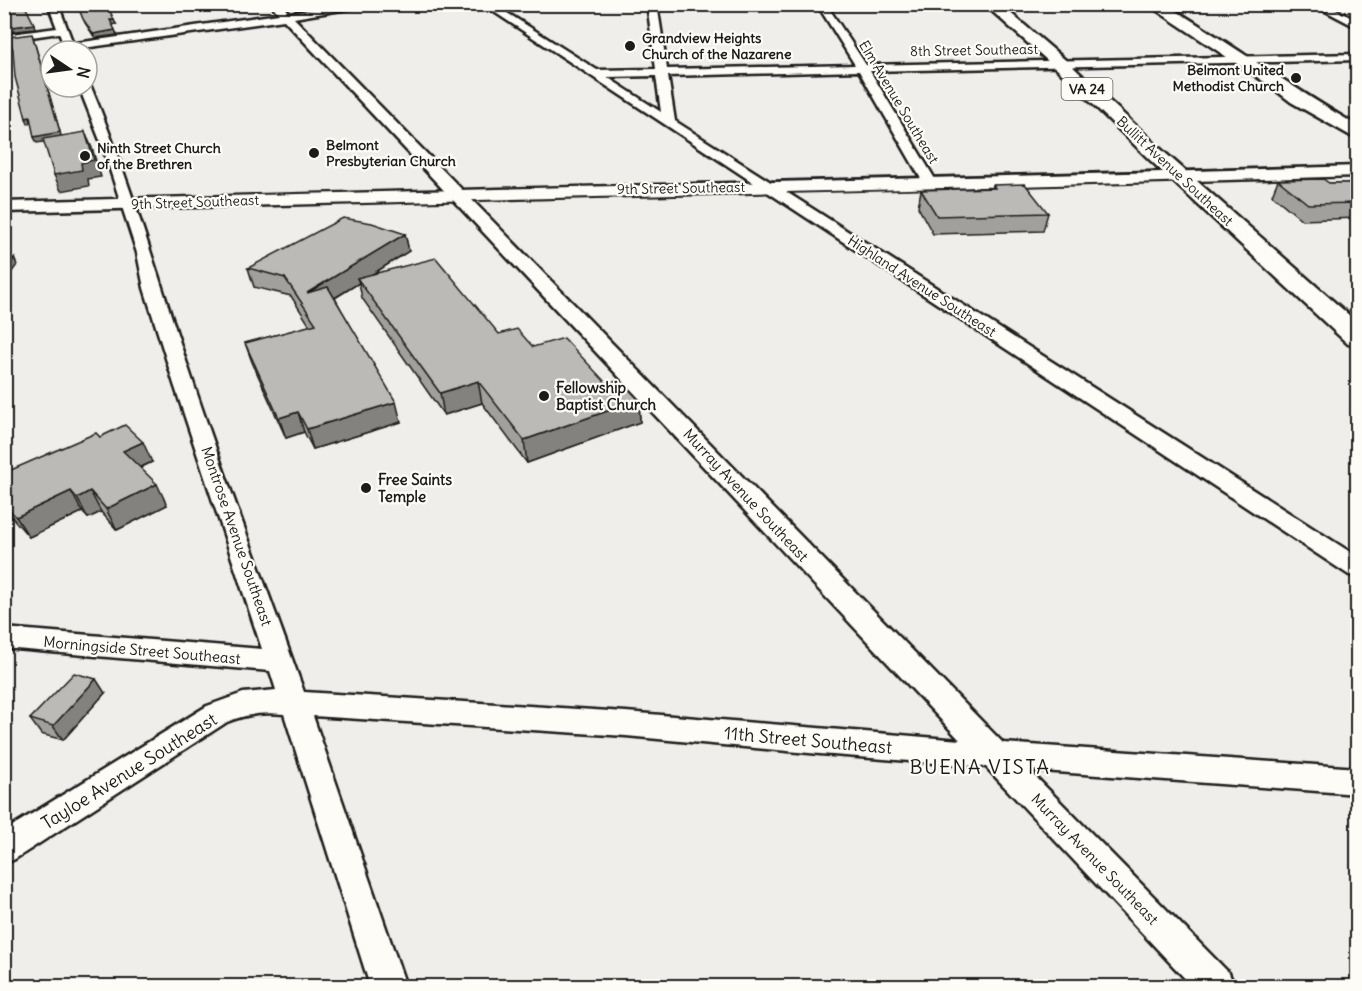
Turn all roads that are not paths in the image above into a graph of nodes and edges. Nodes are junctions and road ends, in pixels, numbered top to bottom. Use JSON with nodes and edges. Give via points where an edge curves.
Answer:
{"nodes":[{"id":1,"x":53,"y":4,"type":"edge"},
{"id":2,"x":373,"y":4,"type":"edge"},
{"id":3,"x":486,"y":4,"type":"edge"},
{"id":4,"x":652,"y":4,"type":"edge"},
{"id":5,"x":821,"y":4,"type":"edge"},
{"id":6,"x":991,"y":4,"type":"edge"},
{"id":7,"x":1154,"y":4,"type":"edge"},
{"id":8,"x":1316,"y":4,"type":"edge"},
{"id":9,"x":280,"y":10,"type":"edge"},
{"id":10,"x":1358,"y":25,"type":"edge"},
{"id":11,"x":62,"y":30,"type":"junction"},
{"id":12,"x":4,"y":38,"type":"edge"},
{"id":13,"x":66,"y":39,"type":"edge"},
{"id":14,"x":99,"y":44,"type":"edge"},
{"id":15,"x":1358,"y":57,"type":"edge"},
{"id":16,"x":1242,"y":59,"type":"junction"},
{"id":17,"x":1059,"y":63,"type":"junction"},
{"id":18,"x":862,"y":67,"type":"junction"},
{"id":19,"x":662,"y":72,"type":"junction"},
{"id":20,"x":592,"y":74,"type":"junction"},
{"id":21,"x":90,"y":99,"type":"edge"},
{"id":22,"x":669,"y":124,"type":"junction"},
{"id":23,"x":1358,"y":134,"type":"edge"},
{"id":24,"x":1358,"y":171,"type":"edge"},
{"id":25,"x":1180,"y":176,"type":"junction"},
{"id":26,"x":931,"y":184,"type":"junction"},
{"id":27,"x":769,"y":187,"type":"junction"},
{"id":28,"x":456,"y":195,"type":"junction"},
{"id":29,"x":127,"y":204,"type":"junction"},
{"id":30,"x":4,"y":207,"type":"edge"},
{"id":31,"x":1358,"y":338,"type":"edge"},
{"id":32,"x":1358,"y":569,"type":"edge"},
{"id":33,"x":4,"y":638,"type":"edge"},
{"id":34,"x":280,"y":661,"type":"junction"},
{"id":35,"x":294,"y":702,"type":"junction"},
{"id":36,"x":996,"y":755,"type":"junction"},
{"id":37,"x":1358,"y":781,"type":"edge"},
{"id":38,"x":4,"y":849,"type":"edge"},
{"id":39,"x":388,"y":987,"type":"edge"},
{"id":40,"x":1216,"y":987,"type":"edge"}],
"edges":[{"from":1,"to":11,"type":"street"},
{"from":2,"to":9,"type":"street"},
{"from":3,"to":20,"type":"street","name":"Highland Avenue Southeast"},
{"from":4,"to":19,"type":"street"},
{"from":5,"to":18,"type":"street","name":"Elm Avenue Southeast"},
{"from":6,"to":17,"type":"main road","name":"Bullitt Avenue Southeast","number":"VA 24"},
{"from":7,"to":16,"type":"main road"},
{"from":8,"to":10,"type":"street"},
{"from":9,"to":14,"type":"street"},
{"from":9,"to":28,"type":"street","name":"Murray Avenue Southeast"},
{"from":11,"to":12,"type":"street"},
{"from":11,"to":13,"type":"street"},
{"from":15,"to":16,"type":"street","name":"8th Street Southeast"},
{"from":16,"to":17,"type":"street","name":"8th Street Southeast"},
{"from":16,"to":23,"type":"main road"},
{"from":17,"to":18,"type":"street","name":"8th Street Southeast"},
{"from":17,"to":25,"type":"main road","name":"Bullitt Avenue Southeast","number":"VA 24"},
{"from":18,"to":19,"type":"street","name":"8th Street Southeast"},
{"from":18,"to":26,"type":"street","name":"Elm Avenue Southeast"},
{"from":19,"to":20,"type":"street","name":"8th Street Southeast"},
{"from":19,"to":22,"type":"street"},
{"from":20,"to":22,"type":"street","name":"Highland Avenue Southeast"},
{"from":21,"to":29,"type":"street","name":"Montrose Avenue Southeast"},
{"from":22,"to":27,"type":"street","name":"Highland Avenue Southeast"},
{"from":24,"to":25,"type":"street","name":"9th Street Southeast"},
{"from":25,"to":26,"type":"street","name":"9th Street Southeast"},
{"from":25,"to":31,"type":"main road","name":"Bullitt Avenue Southeast","number":"VA 24"},
{"from":26,"to":27,"type":"street","name":"9th Street Southeast"},
{"from":27,"to":28,"type":"street","name":"9th Street Southeast"},
{"from":27,"to":32,"type":"street","name":"Highland Avenue Southeast"},
{"from":28,"to":29,"type":"street","name":"9th Street Southeast"},
{"from":28,"to":36,"type":"street","name":"Murray Avenue Southeast"},
{"from":29,"to":30,"type":"street","name":"9th Street Southeast"},
{"from":29,"to":34,"type":"street","name":"Montrose Avenue Southeast","via":[[184,384]]},
{"from":33,"to":34,"type":"street","name":"Morningside Street Southeast"},
{"from":34,"to":35,"type":"street","name":"Montrose Avenue Southeast"},
{"from":35,"to":36,"type":"street","name":"11th Street Southeast","via":[[626,724]]},
{"from":35,"to":38,"type":"street","name":"Tayloe Avenue Southeast","via":[[243,704],[217,714]]},
{"from":35,"to":39,"type":"street","name":"Montrose Avenue Southeast"},
{"from":36,"to":37,"type":"street","name":"11th Street Southeast"},
{"from":36,"to":40,"type":"street","name":"Murray Avenue Southeast"}]}
